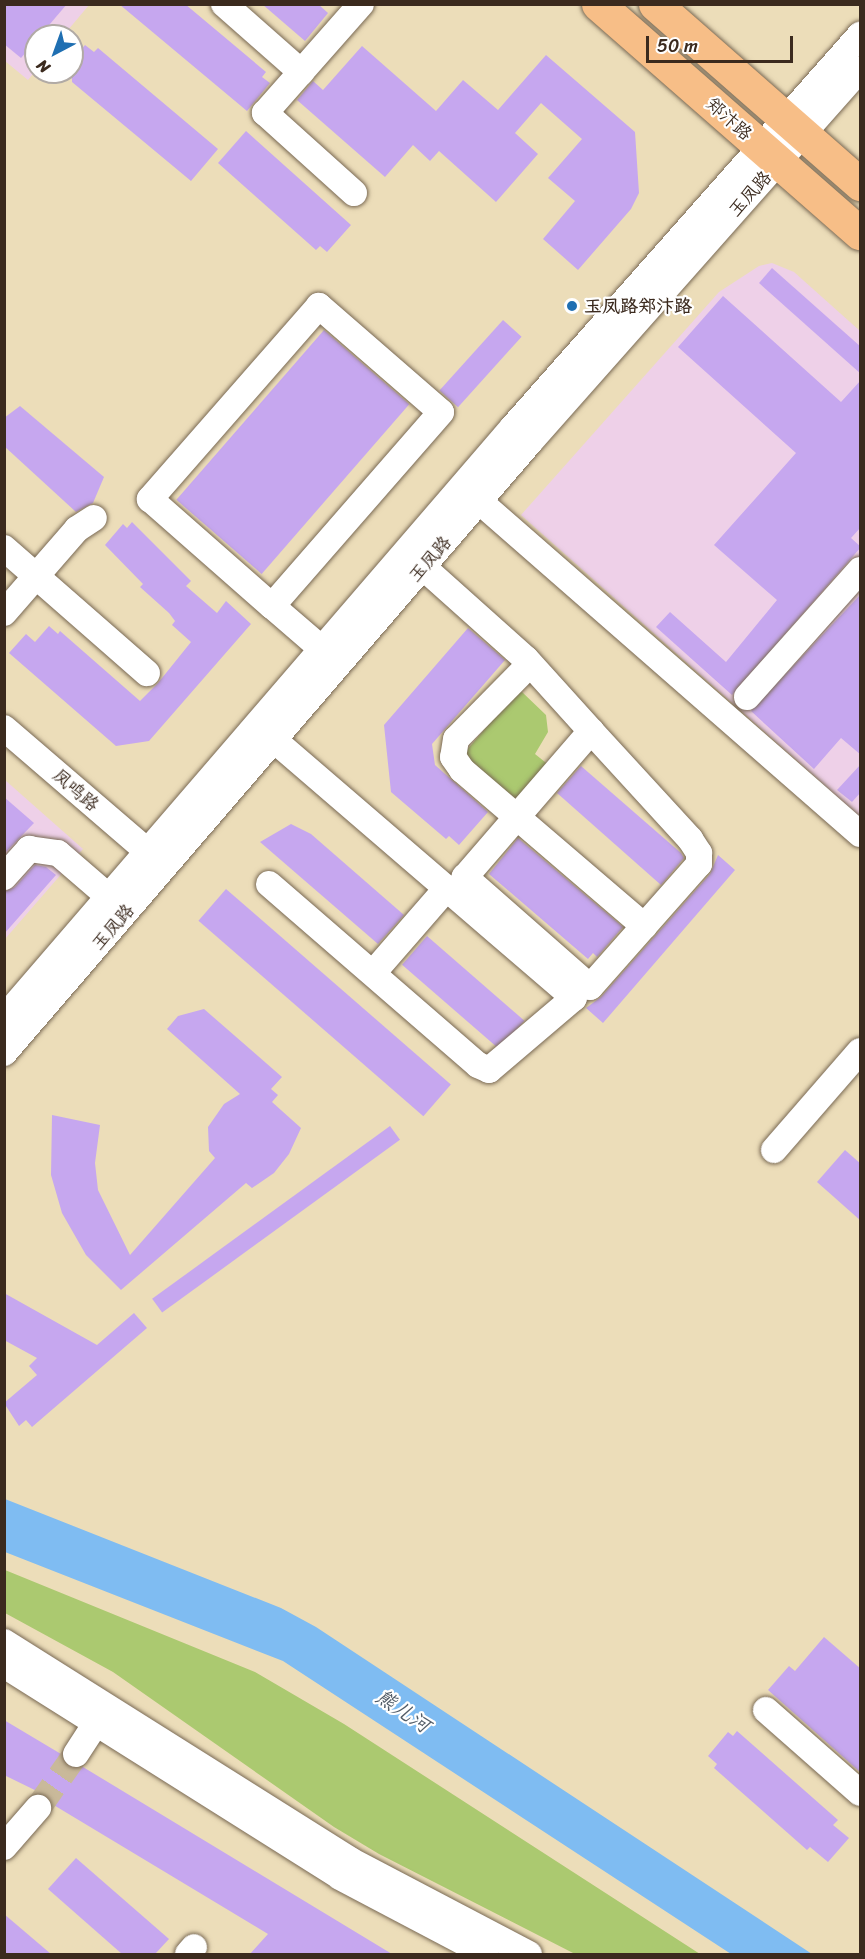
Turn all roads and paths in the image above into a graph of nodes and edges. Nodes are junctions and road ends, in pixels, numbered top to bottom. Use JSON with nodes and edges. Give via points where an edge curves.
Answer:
{"nodes":[{"id":1,"x":224,"y":4,"type":"edge"},
{"id":2,"x":361,"y":4,"type":"edge"},
{"id":3,"x":598,"y":4,"type":"edge"},
{"id":4,"x":655,"y":4,"type":"edge"},
{"id":5,"x":861,"y":35,"type":"edge"},
{"id":6,"x":861,"y":69,"type":"edge"},
{"id":7,"x":301,"y":72,"type":"junction"},
{"id":8,"x":795,"y":126,"type":"junction"},
{"id":9,"x":770,"y":154,"type":"junction"},
{"id":10,"x":861,"y":184,"type":"edge"},
{"id":11,"x":354,"y":193,"type":"dead end"},
{"id":12,"x":861,"y":233,"type":"edge"},
{"id":13,"x":479,"y":501,"type":"junction"},
{"id":14,"x":94,"y":518,"type":"dead end"},
{"id":15,"x":4,"y":548,"type":"edge"},
{"id":16,"x":423,"y":567,"type":"junction"},
{"id":17,"x":861,"y":570,"type":"edge"},
{"id":18,"x":37,"y":576,"type":"junction"},
{"id":19,"x":272,"y":606,"type":"junction"},
{"id":20,"x":4,"y":613,"type":"edge"},
{"id":21,"x":322,"y":649,"type":"junction"},
{"id":22,"x":530,"y":664,"type":"junction"},
{"id":23,"x":147,"y":673,"type":"dead end"},
{"id":24,"x":747,"y":697,"type":"dead end"},
{"id":25,"x":4,"y":728,"type":"edge"},
{"id":26,"x":591,"y":730,"type":"junction"},
{"id":27,"x":274,"y":740,"type":"junction"},
{"id":28,"x":517,"y":817,"type":"junction"},
{"id":29,"x":861,"y":834,"type":"edge"},
{"id":30,"x":148,"y":852,"type":"junction"},
{"id":31,"x":4,"y":877,"type":"edge"},
{"id":32,"x":269,"y":884,"type":"dead end"},
{"id":33,"x":447,"y":888,"type":"junction"},
{"id":34,"x":109,"y":897,"type":"junction"},
{"id":35,"x":644,"y":926,"type":"junction"},
{"id":36,"x":373,"y":973,"type":"junction"},
{"id":37,"x":4,"y":1018,"type":"edge"},
{"id":38,"x":861,"y":1051,"type":"edge"},
{"id":39,"x":4,"y":1053,"type":"edge"},
{"id":40,"x":774,"y":1150,"type":"dead end"},
{"id":41,"x":4,"y":1642,"type":"edge"},
{"id":42,"x":4,"y":1665,"type":"edge"},
{"id":43,"x":766,"y":1710,"type":"dead end"},
{"id":44,"x":97,"y":1722,"type":"junction"},
{"id":45,"x":76,"y":1754,"type":"tunnel mouth"},
{"id":46,"x":861,"y":1793,"type":"edge"},
{"id":47,"x":38,"y":1808,"type":"tunnel mouth"},
{"id":48,"x":4,"y":1847,"type":"edge"},
{"id":49,"x":486,"y":1954,"type":"edge"},
{"id":50,"x":529,"y":1954,"type":"edge"}],
"edges":[{"from":1,"to":7,"type":"street"},
{"from":2,"to":7,"type":"street"},
{"from":3,"to":9,"type":"main road","name":"郑汴路"},
{"from":4,"to":8,"type":"main road","name":"郑汴路"},
{"from":5,"to":8,"type":"street","name":"玉凤路"},
{"from":6,"to":8,"type":"street","name":"玉凤路"},
{"from":7,"to":11,"type":"street","via":[[264,113]]},
{"from":8,"to":9,"type":"street","name":"玉凤路"},
{"from":8,"to":10,"type":"main road","name":"郑汴路"},
{"from":9,"to":12,"type":"main road","name":"郑汴路"},
{"from":9,"to":13,"type":"street","name":"玉凤路"},
{"from":9,"to":21,"type":"street","name":"玉凤路"},
{"from":13,"to":16,"type":"street","name":"玉凤路"},
{"from":13,"to":29,"type":"street"},
{"from":14,"to":18,"type":"street","via":[[77,529]]},
{"from":15,"to":18,"type":"street"},
{"from":16,"to":22,"type":"street"},
{"from":16,"to":27,"type":"street","name":"玉凤路"},
{"from":17,"to":24,"type":"street"},
{"from":18,"to":20,"type":"street"},
{"from":18,"to":23,"type":"street"},
{"from":19,"to":19,"type":"street","via":[[150,499],[319,306],[441,412]]},
{"from":19,"to":21,"type":"street"},
{"from":21,"to":30,"type":"street","name":"玉凤路"},
{"from":22,"to":26,"type":"street"},
{"from":22,"to":28,"type":"street","via":[[456,739],[453,750],[462,770]]},
{"from":25,"to":30,"type":"street","name":"凤鸣路"},
{"from":26,"to":28,"type":"street"},
{"from":26,"to":35,"type":"street","via":[[699,853],[699,864]]},
{"from":27,"to":33,"type":"street"},
{"from":27,"to":39,"type":"street","name":"玉凤路"},
{"from":28,"to":35,"type":"street"},
{"from":28,"to":35,"type":"street","via":[[465,877],[590,987]]},
{"from":30,"to":34,"type":"street","name":"玉凤路"},
{"from":31,"to":34,"type":"street","via":[[29,849],[58,853]]},
{"from":32,"to":36,"type":"street"},
{"from":33,"to":36,"type":"street"},
{"from":33,"to":36,"type":"street","via":[[574,999],[489,1070],[478,1065]]},
{"from":34,"to":37,"type":"street","name":"玉凤路"},
{"from":38,"to":40,"type":"street"},
{"from":41,"to":50,"type":"street","via":[[350,1860]]},
{"from":42,"to":44,"type":"street"},
{"from":43,"to":46,"type":"street"},
{"from":44,"to":45,"type":"street"},
{"from":44,"to":49,"type":"street","via":[[340,1877]]},
{"from":47,"to":48,"type":"street"}]}
